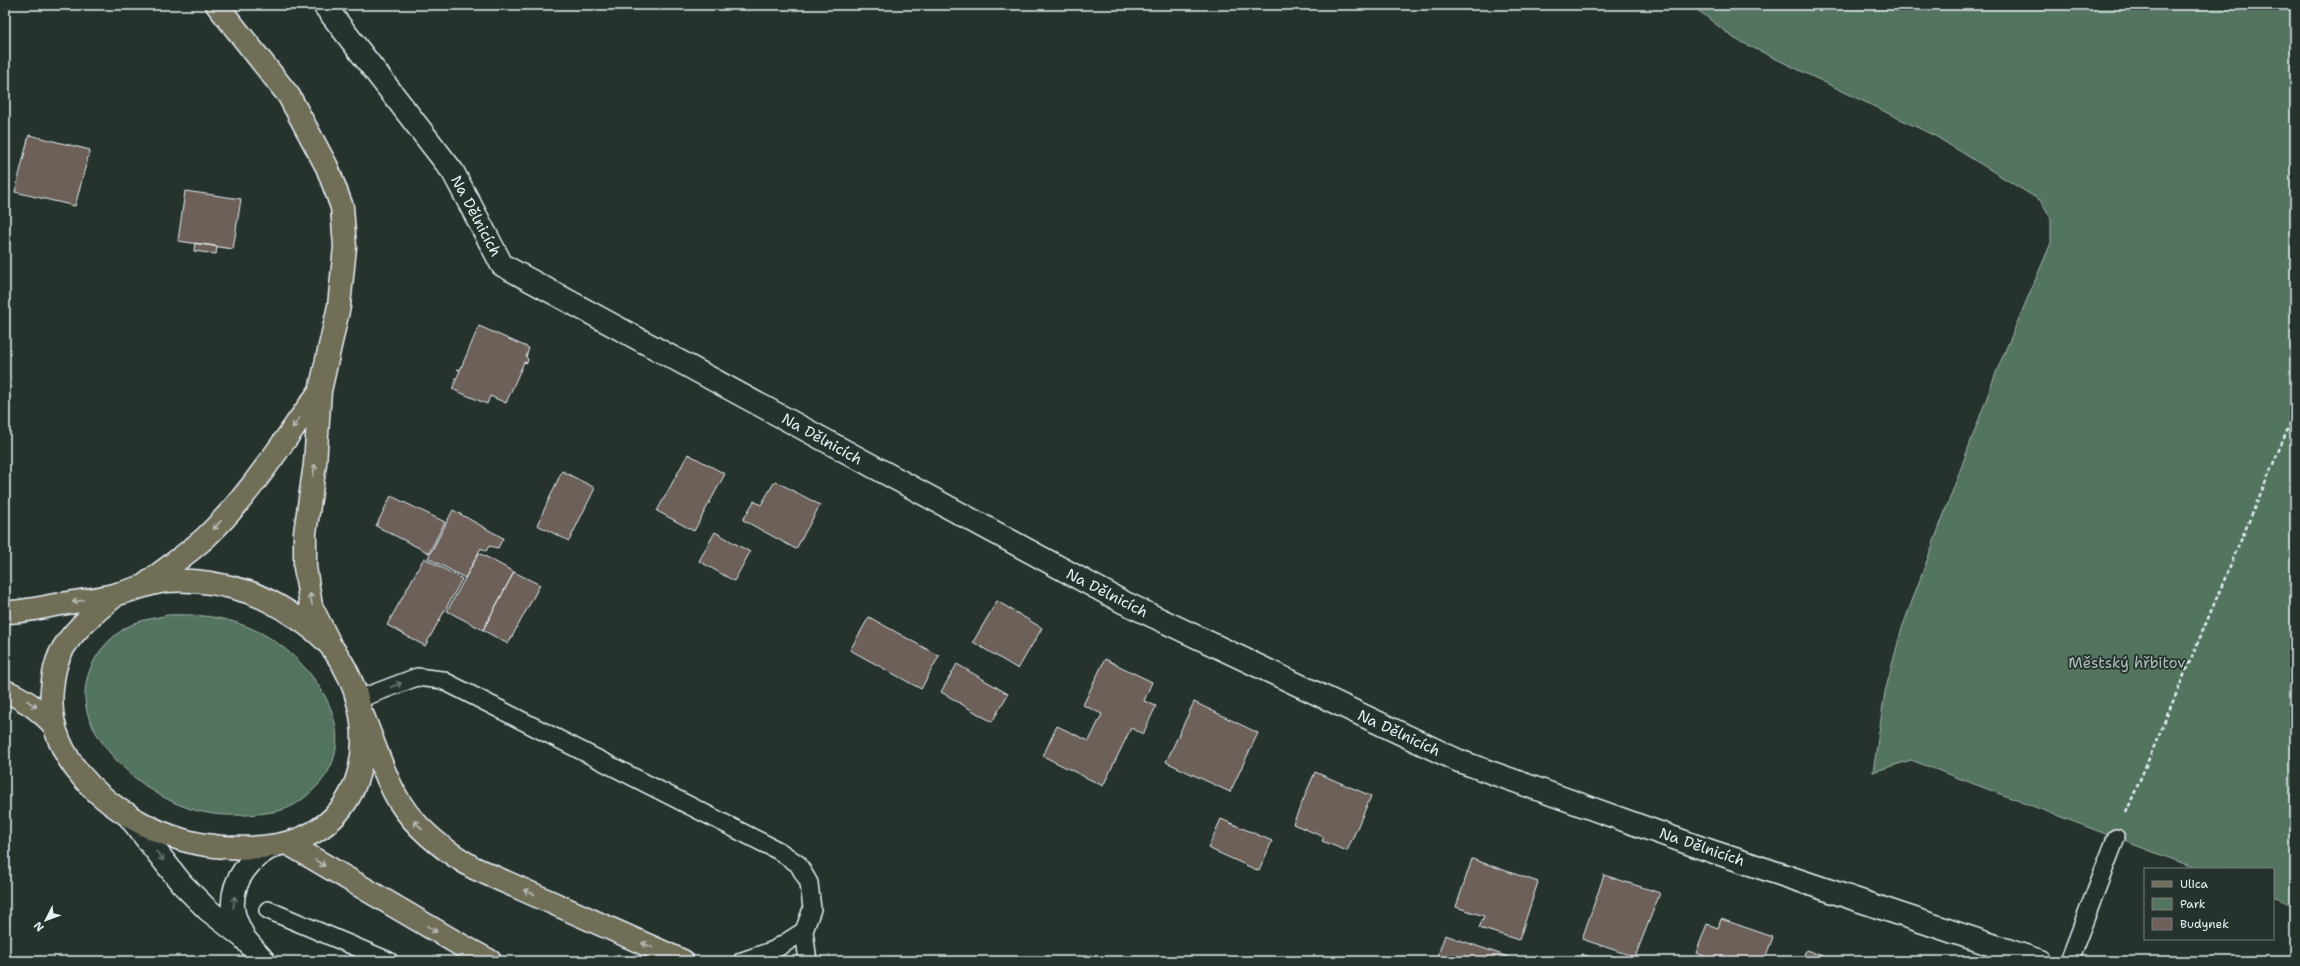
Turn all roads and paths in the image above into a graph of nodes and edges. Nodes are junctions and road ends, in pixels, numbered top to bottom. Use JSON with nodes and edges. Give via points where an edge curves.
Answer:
{"nodes":[{"id":1,"x":216,"y":5,"type":"edge"},
{"id":2,"x":324,"y":5,"type":"edge"},
{"id":3,"x":320,"y":392,"type":"junction"},
{"id":4,"x":2295,"y":412,"type":"edge"},
{"id":5,"x":146,"y":584,"type":"junction"},
{"id":6,"x":117,"y":594,"type":"junction"},
{"id":7,"x":5,"y":612,"type":"edge"},
{"id":8,"x":332,"y":647,"type":"junction"},
{"id":9,"x":5,"y":691,"type":"edge"},
{"id":10,"x":361,"y":708,"type":"junction"},
{"id":11,"x":53,"y":724,"type":"junction"},
{"id":12,"x":127,"y":814,"type":"junction"},
{"id":13,"x":2116,"y":838,"type":"joint"},
{"id":14,"x":280,"y":844,"type":"junction"},
{"id":15,"x":268,"y":910,"type":"dead end"},
{"id":16,"x":804,"y":931,"type":"junction"},
{"id":17,"x":244,"y":938,"type":"junction"},
{"id":18,"x":676,"y":958,"type":"edge"},
{"id":19,"x":264,"y":961,"type":"edge"},
{"id":20,"x":389,"y":961,"type":"edge"},
{"id":21,"x":490,"y":961,"type":"edge"},
{"id":22,"x":691,"y":961,"type":"edge"},
{"id":23,"x":742,"y":961,"type":"edge"},
{"id":24,"x":808,"y":961,"type":"edge"},
{"id":25,"x":2040,"y":961,"type":"edge"},
{"id":26,"x":2069,"y":961,"type":"edge"}],
"edges":[{"from":1,"to":3,"type":"main road","via":[[289,96],[327,167],[342,206],[345,247],[339,306]]},
{"from":2,"to":25,"type":"street","name":"Na Dělnicích","via":[[453,172],[502,265],[1123,602],[1459,761],[1699,847]]},
{"from":3,"to":5,"type":"main road","one_way":true,"via":[[262,474],[231,510],[206,537]]},
{"from":8,"to":3,"type":"main road","one_way":true,"via":[[312,606],[305,567],[305,533],[315,464]]},
{"from":4,"to":13,"type":"path"},
{"from":5,"to":6,"type":"main road"},
{"from":5,"to":8,"type":"main road","via":[[169,581],[196,582],[223,585],[250,593],[294,616]]},
{"from":6,"to":7,"type":"main road","one_way":true},
{"from":6,"to":11,"type":"main road","via":[[84,623],[60,653],[51,697]]},
{"from":8,"to":10,"type":"main road","via":[[349,676]]},
{"from":9,"to":11,"type":"main road","one_way":true,"via":[[36,707]]},
{"from":10,"to":14,"type":"main road","via":[[364,741],[361,764],[343,806],[319,828]]},
{"from":10,"to":16,"type":"lane","one_way":true,"via":[[417,677],[442,680],[465,690],[780,850],[798,864],[809,883],[812,909]]},
{"from":18,"to":10,"type":"main road","one_way":true,"via":[[474,868],[445,849],[415,822],[399,800]]},
{"from":11,"to":12,"type":"main road","via":[[67,756],[84,780],[104,799]]},
{"from":12,"to":14,"type":"main road","via":[[184,841],[234,847]]},
{"from":12,"to":17,"type":"street","one_way":true,"via":[[182,884],[208,910]]},
{"from":13,"to":26,"type":"lane"},
{"from":17,"to":14,"type":"street","one_way":true,"via":[[236,922],[233,907],[236,889],[251,860],[262,851]]},
{"from":14,"to":21,"type":"main road","one_way":true},
{"from":15,"to":20,"type":"lane"},
{"from":16,"to":23,"type":"lane","via":[[774,950]]},
{"from":16,"to":24,"type":"lane"},
{"from":17,"to":19,"type":"street"},
{"from":18,"to":22,"type":"lane"}]}
